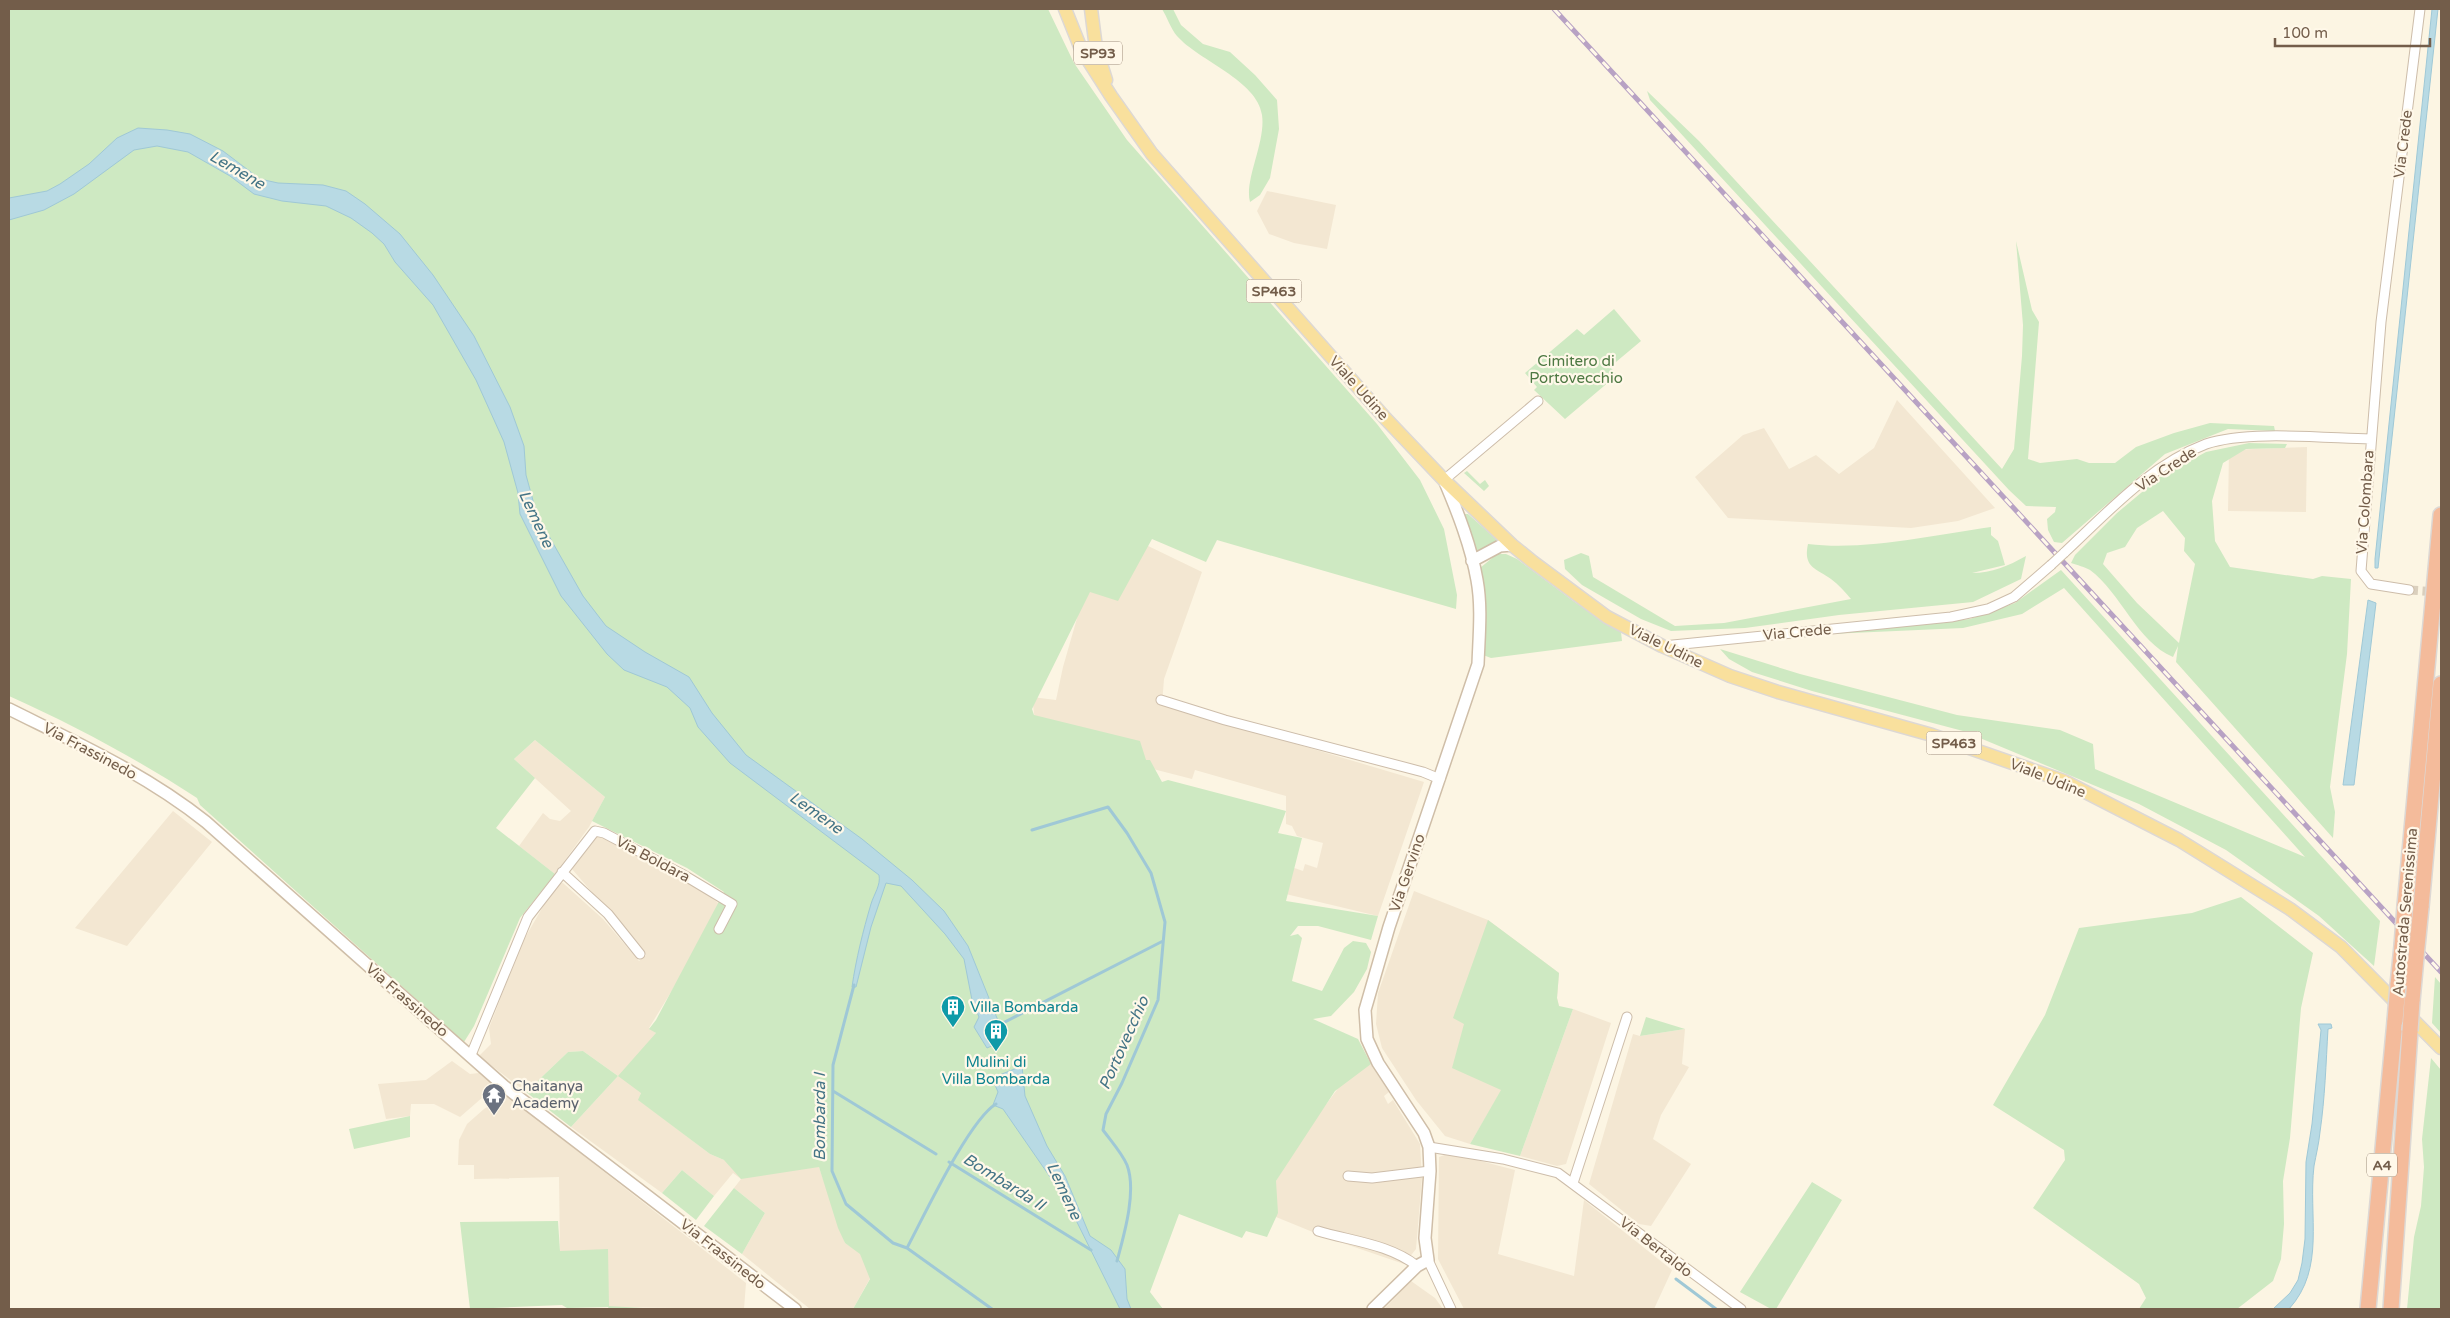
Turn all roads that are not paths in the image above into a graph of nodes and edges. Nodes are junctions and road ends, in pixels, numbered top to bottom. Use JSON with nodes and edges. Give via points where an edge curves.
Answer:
{"nodes":[{"id":1,"x":1065,"y":9,"type":"edge"},
{"id":2,"x":1091,"y":9,"type":"edge"},
{"id":3,"x":2420,"y":9,"type":"edge"},
{"id":4,"x":1111,"y":96,"type":"junction"},
{"id":5,"x":1538,"y":401,"type":"dead end"},
{"id":6,"x":2370,"y":439,"type":"junction"},
{"id":7,"x":1444,"y":480,"type":"junction"},
{"id":8,"x":2441,"y":515,"type":"edge"},
{"id":9,"x":1512,"y":545,"type":"junction"},
{"id":10,"x":1472,"y":561,"type":"junction"},
{"id":11,"x":2409,"y":590,"type":"tunnel mouth"},
{"id":12,"x":1662,"y":646,"type":"junction"},
{"id":13,"x":2441,"y":684,"type":"edge"},
{"id":14,"x":1161,"y":700,"type":"dead end"},
{"id":15,"x":9,"y":709,"type":"edge"},
{"id":16,"x":1440,"y":779,"type":"junction"},
{"id":17,"x":562,"y":872,"type":"junction"},
{"id":18,"x":719,"y":929,"type":"dead end"},
{"id":19,"x":640,"y":954,"type":"dead end"},
{"id":20,"x":1627,"y":1017,"type":"dead end"},
{"id":21,"x":2441,"y":1048,"type":"edge"},
{"id":22,"x":471,"y":1055,"type":"junction"},
{"id":23,"x":1434,"y":1147,"type":"junction"},
{"id":24,"x":1430,"y":1172,"type":"junction"},
{"id":25,"x":1348,"y":1176,"type":"dead end"},
{"id":26,"x":1573,"y":1183,"type":"junction"},
{"id":27,"x":1318,"y":1231,"type":"dead end"},
{"id":28,"x":1422,"y":1263,"type":"junction"},
{"id":29,"x":795,"y":1309,"type":"edge"},
{"id":30,"x":1373,"y":1309,"type":"edge"},
{"id":31,"x":1451,"y":1309,"type":"edge"},
{"id":32,"x":1741,"y":1309,"type":"edge"},
{"id":33,"x":2368,"y":1309,"type":"edge"},
{"id":34,"x":2391,"y":1309,"type":"edge"}],
"edges":[{"from":1,"to":4,"type":"main road","name":"Viale Udine","number":"SP463","via":[[1081,49]]},
{"from":2,"to":4,"type":"main road","number":"SP93","via":[[1096,48]]},
{"from":3,"to":6,"type":"street","name":"Via Crede","via":[[2381,322]]},
{"from":4,"to":7,"type":"main road","name":"Viale Udine","number":"SP463","via":[[1152,154]]},
{"from":5,"to":7,"type":"street"},
{"from":6,"to":11,"type":"street","name":"Via Colombara","via":[[2360,571],[2372,584]]},
{"from":6,"to":12,"type":"street","name":"Via Crede","bridge":true,"via":[[2239,438],[2207,444],[2180,456],[2138,485],[2014,597],[1988,609],[1951,617]]},
{"from":7,"to":9,"type":"main road","name":"Viale Udine","number":"SP463"},
{"from":7,"to":10,"type":"street","name":"Via Gervino","via":[[1465,533]]},
{"from":8,"to":33,"type":"highway","name":"Autostrada Serenissima","number":"A4","bridge":true},
{"from":9,"to":10,"type":"street","via":[[1500,546]]},
{"from":9,"to":12,"type":"main road","name":"Viale Udine","number":"SP463","via":[[1607,617]]},
{"from":10,"to":16,"type":"street","name":"Via Gervino","via":[[1480,619],[1478,664]]},
{"from":12,"to":21,"type":"main road","name":"Viale Udine","number":"SP463","via":[[1730,676],[1932,735],[2064,781],[2179,840],[2290,909],[2341,947]]},
{"from":13,"to":34,"type":"highway","name":"Autostrada Serenissima","number":"A4","bridge":true,"via":[[2412,1001]]},
{"from":14,"to":16,"type":"street"},
{"from":15,"to":22,"type":"street","name":"Via Frassinedo","via":[[108,758],[179,800]]},
{"from":16,"to":23,"type":"street","name":"Via Gervino","via":[[1389,927],[1365,1010],[1367,1039],[1378,1063]]},
{"from":17,"to":18,"type":"street","name":"Via Boldara","via":[[592,833],[598,831],[732,904]]},
{"from":17,"to":19,"type":"street","via":[[608,914]]},
{"from":17,"to":22,"type":"street","name":"Via Boldara","via":[[534,907],[526,923]]},
{"from":20,"to":26,"type":"street"},
{"from":22,"to":29,"type":"street","name":"Via Frassinedo","via":[[504,1086]]},
{"from":23,"to":24,"type":"street","name":"Via Gervino"},
{"from":23,"to":26,"type":"street","name":"Via Bertaldo","via":[[1558,1173]]},
{"from":24,"to":25,"type":"street","via":[[1372,1178]]},
{"from":24,"to":28,"type":"street","name":"Via Gervino"},
{"from":26,"to":32,"type":"street","name":"Via Bertaldo"},
{"from":27,"to":28,"type":"street","via":[[1354,1238]]},
{"from":28,"to":30,"type":"street"},
{"from":28,"to":31,"type":"street"}]}
